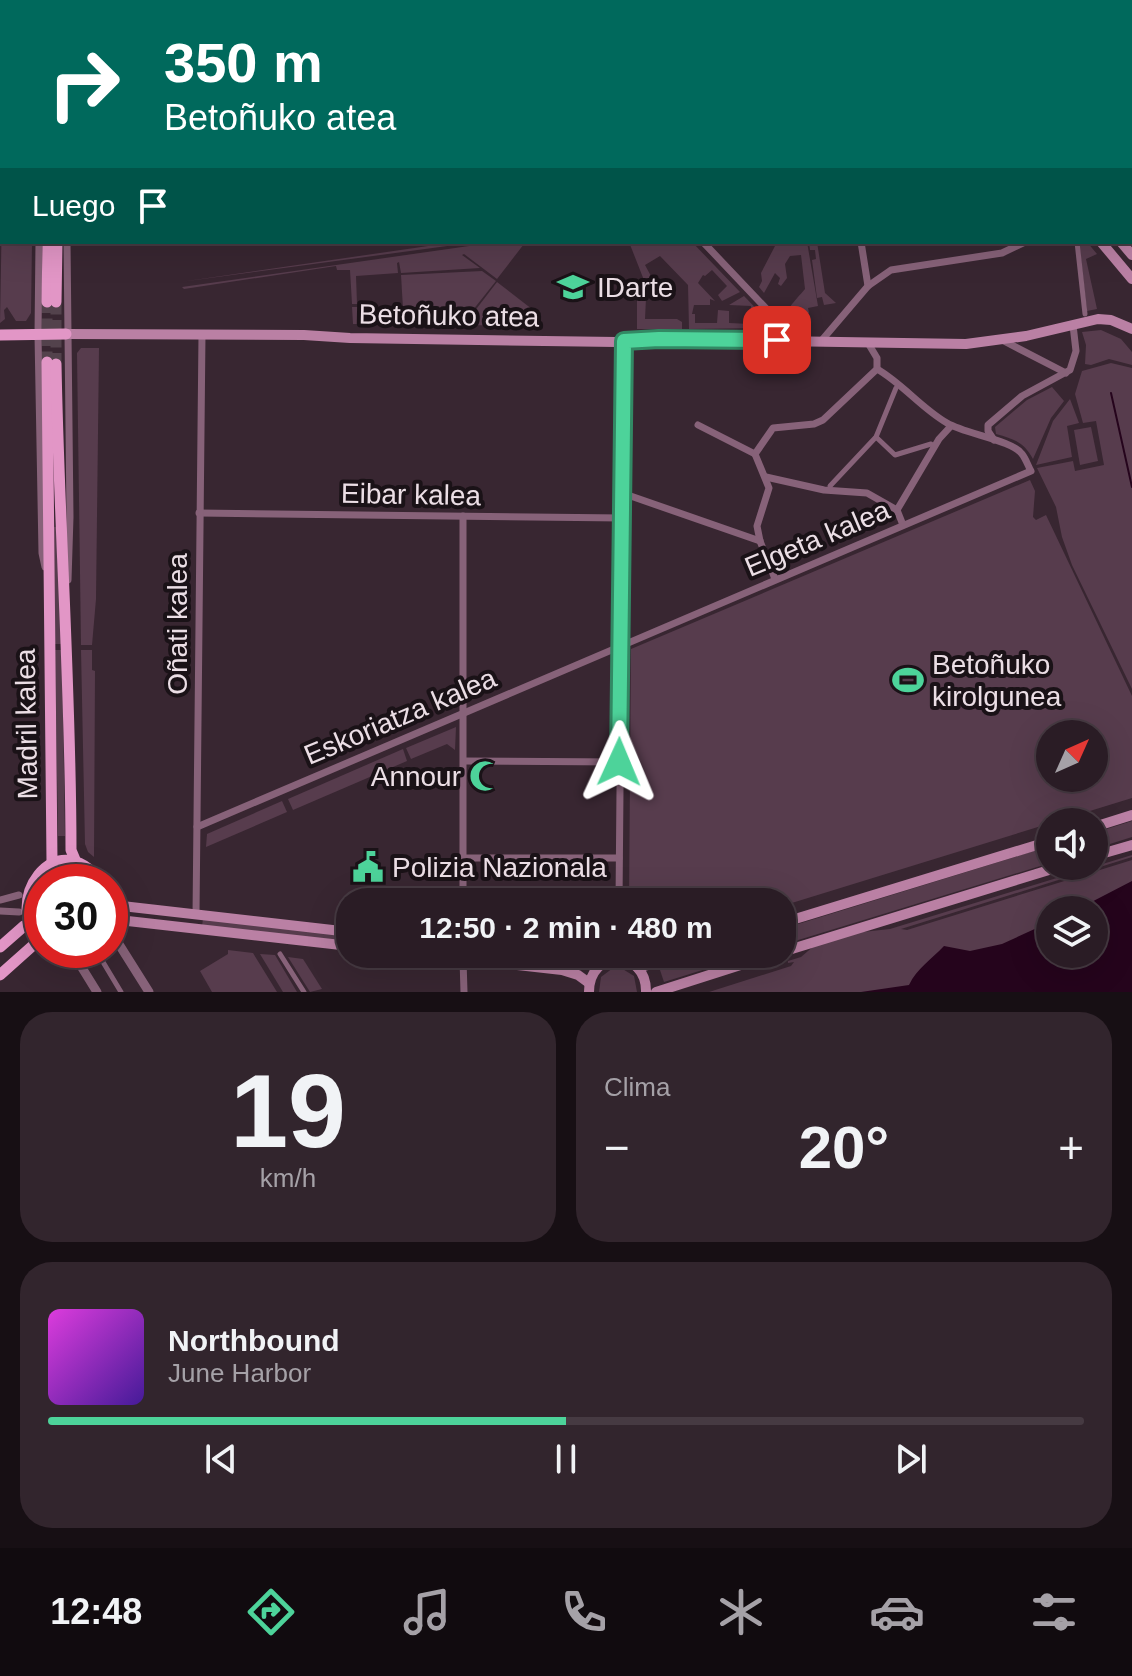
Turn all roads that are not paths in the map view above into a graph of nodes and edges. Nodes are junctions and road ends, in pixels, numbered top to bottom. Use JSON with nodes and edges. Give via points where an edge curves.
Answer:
{"nodes":[{"id":1,"x":39,"y":244,"type":"edge"},
{"id":2,"x":48,"y":244,"type":"edge"},
{"id":3,"x":57,"y":244,"type":"edge"},
{"id":4,"x":67,"y":244,"type":"edge"},
{"id":5,"x":705,"y":244,"type":"edge"},
{"id":6,"x":861,"y":244,"type":"edge"},
{"id":7,"x":1015,"y":244,"type":"edge"},
{"id":8,"x":1077,"y":244,"type":"edge"},
{"id":9,"x":1103,"y":244,"type":"edge"},
{"id":10,"x":1132,"y":279,"type":"edge"},
{"id":11,"x":868,"y":286,"type":"junction"},
{"id":12,"x":1085,"y":314,"type":"dead end"},
{"id":13,"x":1132,"y":317,"type":"edge"},
{"id":14,"x":1073,"y":325,"type":"junction"},
{"id":15,"x":1132,"y":327,"type":"edge"},
{"id":16,"x":66,"y":334,"type":"junction"},
{"id":17,"x":202,"y":334,"type":"junction"},
{"id":18,"x":0,"y":335,"type":"edge"},
{"id":19,"x":38,"y":335,"type":"junction"},
{"id":20,"x":777,"y":340,"type":"junction"},
{"id":21,"x":822,"y":340,"type":"junction"},
{"id":22,"x":1002,"y":340,"type":"junction"},
{"id":23,"x":624,"y":341,"type":"junction"},
{"id":24,"x":868,"y":343,"type":"junction"},
{"id":25,"x":890,"y":344,"type":"junction"},
{"id":26,"x":877,"y":358,"type":"junction"},
{"id":27,"x":877,"y":369,"type":"junction"},
{"id":28,"x":1066,"y":373,"type":"junction"},
{"id":29,"x":896,"y":388,"type":"dead end"},
{"id":30,"x":698,"y":425,"type":"dead end"},
{"id":31,"x":988,"y":425,"type":"junction"},
{"id":32,"x":951,"y":426,"type":"junction"},
{"id":33,"x":973,"y":435,"type":"junction"},
{"id":34,"x":876,"y":437,"type":"junction"},
{"id":35,"x":994,"y":440,"type":"junction"},
{"id":36,"x":931,"y":444,"type":"dead end"},
{"id":37,"x":755,"y":454,"type":"junction"},
{"id":38,"x":766,"y":477,"type":"junction"},
{"id":39,"x":830,"y":486,"type":"dead end"},
{"id":40,"x":622,"y":493,"type":"junction"},
{"id":41,"x":897,"y":510,"type":"junction"},
{"id":42,"x":199,"y":513,"type":"junction"},
{"id":43,"x":463,"y":516,"type":"junction"},
{"id":44,"x":622,"y":518,"type":"junction"},
{"id":45,"x":903,"y":525,"type":"junction"},
{"id":46,"x":760,"y":541,"type":"junction"},
{"id":47,"x":775,"y":579,"type":"junction"},
{"id":48,"x":48,"y":586,"type":"junction"},
{"id":49,"x":65,"y":590,"type":"junction"},
{"id":50,"x":622,"y":646,"type":"junction"},
{"id":51,"x":464,"y":711,"type":"junction"},
{"id":52,"x":465,"y":761,"type":"junction"},
{"id":53,"x":619,"y":762,"type":"junction"},
{"id":54,"x":1132,"y":815,"type":"edge"},
{"id":55,"x":1108,"y":823,"type":"edge"},
{"id":56,"x":197,"y":827,"type":"junction"},
{"id":57,"x":1036,"y":845,"type":"edge"},
{"id":58,"x":1132,"y":845,"type":"edge"},
{"id":59,"x":1108,"y":852,"type":"edge"},
{"id":60,"x":463,"y":858,"type":"junction"},
{"id":61,"x":619,"y":858,"type":"junction"},
{"id":62,"x":52,"y":861,"type":"junction"},
{"id":63,"x":76,"y":862,"type":"junction"},
{"id":64,"x":81,"y":864,"type":"edge"},
{"id":65,"x":1036,"y":874,"type":"edge"},
{"id":66,"x":463,"y":888,"type":"edge"},
{"id":67,"x":619,"y":888,"type":"edge"},
{"id":68,"x":19,"y":895,"type":"junction"},
{"id":69,"x":0,"y":900,"type":"edge"},
{"id":70,"x":128,"y":907,"type":"edge"},
{"id":71,"x":0,"y":911,"type":"edge"},
{"id":72,"x":19,"y":912,"type":"junction"},
{"id":73,"x":196,"y":915,"type":"junction"},
{"id":74,"x":796,"y":919,"type":"edge"},
{"id":75,"x":128,"y":921,"type":"edge"},
{"id":76,"x":24,"y":926,"type":"joint"},
{"id":77,"x":336,"y":930,"type":"edge"},
{"id":78,"x":336,"y":944,"type":"edge"},
{"id":79,"x":0,"y":947,"type":"edge"},
{"id":80,"x":796,"y":948,"type":"edge"},
{"id":81,"x":280,"y":954,"type":"dead end"},
{"id":82,"x":24,"y":955,"type":"edge"},
{"id":83,"x":128,"y":959,"type":"edge"},
{"id":84,"x":82,"y":968,"type":"edge"},
{"id":85,"x":107,"y":968,"type":"edge"},
{"id":86,"x":463,"y":968,"type":"edge"},
{"id":87,"x":544,"y":968,"type":"edge"},
{"id":88,"x":598,"y":968,"type":"edge"},
{"id":89,"x":638,"y":968,"type":"edge"},
{"id":90,"x":731,"y":968,"type":"edge"},
{"id":91,"x":0,"y":975,"type":"edge"},
{"id":92,"x":589,"y":987,"type":"edge"},
{"id":93,"x":97,"y":992,"type":"edge"},
{"id":94,"x":121,"y":992,"type":"edge"},
{"id":95,"x":149,"y":992,"type":"edge"},
{"id":96,"x":304,"y":992,"type":"edge"},
{"id":97,"x":464,"y":992,"type":"edge"},
{"id":98,"x":646,"y":992,"type":"edge"},
{"id":99,"x":656,"y":992,"type":"edge"}],
"edges":[{"from":1,"to":19,"type":"street","name":"Madril kalea"},
{"from":2,"to":3,"type":"main road","via":[[52,302]]},
{"from":4,"to":16,"type":"street","name":"Madril kalea"},
{"from":5,"to":20,"type":"street","via":[[777,320]]},
{"from":6,"to":11,"type":"street"},
{"from":7,"to":11,"type":"street","via":[[1002,253],[891,270]]},
{"from":8,"to":12,"type":"street"},
{"from":9,"to":10,"type":"main road"},
{"from":11,"to":21,"type":"street"},
{"from":13,"to":15,"type":"main road"},
{"from":14,"to":15,"type":"main road","name":"Betoñuko atea","via":[[1106,319]]},
{"from":14,"to":22,"type":"main road","name":"Betoñuko atea"},
{"from":14,"to":28,"type":"street","via":[[1076,356]]},
{"from":16,"to":17,"type":"main road","name":"Betoñuko atea"},
{"from":16,"to":19,"type":"main road","name":"Betoñuko atea"},
{"from":16,"to":49,"type":"street","name":"Madril kalea","via":[[70,517]]},
{"from":17,"to":23,"type":"main road","name":"Betoñuko atea"},
{"from":17,"to":42,"type":"street","name":"Oñati kalea"},
{"from":18,"to":19,"type":"main road","name":"Betoñuko atea"},
{"from":19,"to":48,"type":"street","name":"Madril kalea","via":[[42,553]]},
{"from":20,"to":21,"type":"main road","name":"Betoñuko atea"},
{"from":20,"to":23,"type":"main road","name":"Betoñuko atea"},
{"from":21,"to":24,"type":"main road","name":"Betoñuko atea"},
{"from":22,"to":25,"type":"main road","name":"Betoñuko atea"},
{"from":22,"to":28,"type":"street"},
{"from":23,"to":40,"type":"street"},
{"from":24,"to":25,"type":"main road","name":"Betoñuko atea"},
{"from":24,"to":26,"type":"street"},
{"from":25,"to":26,"type":"street"},
{"from":26,"to":27,"type":"street"},
{"from":27,"to":32,"type":"street"},
{"from":27,"to":37,"type":"street","via":[[823,420],[773,428]]},
{"from":28,"to":31,"type":"street","via":[[1022,396]]},
{"from":29,"to":34,"type":"street"},
{"from":30,"to":37,"type":"street"},
{"from":31,"to":33,"type":"street"},
{"from":31,"to":35,"type":"street"},
{"from":32,"to":33,"type":"street"},
{"from":32,"to":41,"type":"street"},
{"from":33,"to":35,"type":"street"},
{"from":34,"to":36,"type":"street","via":[[895,455]]},
{"from":34,"to":39,"type":"street"},
{"from":35,"to":45,"type":"street","name":"Elgeta kalea","via":[[1021,452],[1031,471]]},
{"from":37,"to":38,"type":"street"},
{"from":38,"to":41,"type":"street","via":[[867,493]]},
{"from":38,"to":46,"type":"street","via":[[769,488],[758,521]]},
{"from":40,"to":44,"type":"street"},
{"from":40,"to":46,"type":"street"},
{"from":41,"to":45,"type":"street"},
{"from":42,"to":43,"type":"street","name":"Eibar kalea"},
{"from":42,"to":56,"type":"street","name":"Oñati kalea"},
{"from":43,"to":44,"type":"street","name":"Eibar kalea"},
{"from":43,"to":51,"type":"street"},
{"from":44,"to":50,"type":"street"},
{"from":45,"to":47,"type":"street","name":"Elgeta kalea"},
{"from":46,"to":47,"type":"street"},
{"from":47,"to":50,"type":"street","name":"Elgeta kalea"},
{"from":48,"to":49,"type":"main road","name":"Madril kalea","via":[[52,363]]},
{"from":48,"to":62,"type":"main road","name":"Madril kalea"},
{"from":49,"to":63,"type":"main road","name":"Madril kalea","via":[[71,851]]},
{"from":50,"to":51,"type":"street","name":"Eskoriatza kalea"},
{"from":50,"to":53,"type":"street"},
{"from":51,"to":52,"type":"street"},
{"from":51,"to":56,"type":"street","name":"Eskoriatza kalea"},
{"from":52,"to":53,"type":"street"},
{"from":52,"to":60,"type":"street"},
{"from":53,"to":61,"type":"street"},
{"from":54,"to":55,"type":"main road"},
{"from":56,"to":73,"type":"street","name":"Oñati kalea"},
{"from":57,"to":74,"type":"main road"},
{"from":58,"to":59,"type":"main road"},
{"from":60,"to":61,"type":"street"},
{"from":60,"to":66,"type":"street"},
{"from":61,"to":67,"type":"street"},
{"from":62,"to":63,"type":"main road"},
{"from":62,"to":68,"type":"main road","via":[[31,874]]},
{"from":63,"to":64,"type":"main road"},
{"from":65,"to":80,"type":"main road"},
{"from":68,"to":69,"type":"street"},
{"from":68,"to":72,"type":"main road"},
{"from":70,"to":73,"type":"main road"},
{"from":71,"to":72,"type":"street"},
{"from":72,"to":76,"type":"main road"},
{"from":73,"to":77,"type":"main road"},
{"from":75,"to":78,"type":"main road"},
{"from":76,"to":79,"type":"main road"},
{"from":81,"to":96,"type":"street"},
{"from":82,"to":91,"type":"main road"},
{"from":83,"to":95,"type":"street"},
{"from":84,"to":93,"type":"street"},
{"from":85,"to":94,"type":"street"},
{"from":86,"to":97,"type":"street"},
{"from":87,"to":92,"type":"main road","via":[[578,975]]},
{"from":88,"to":92,"type":"main road"},
{"from":89,"to":98,"type":"main road"},
{"from":90,"to":99,"type":"main road"}]}
